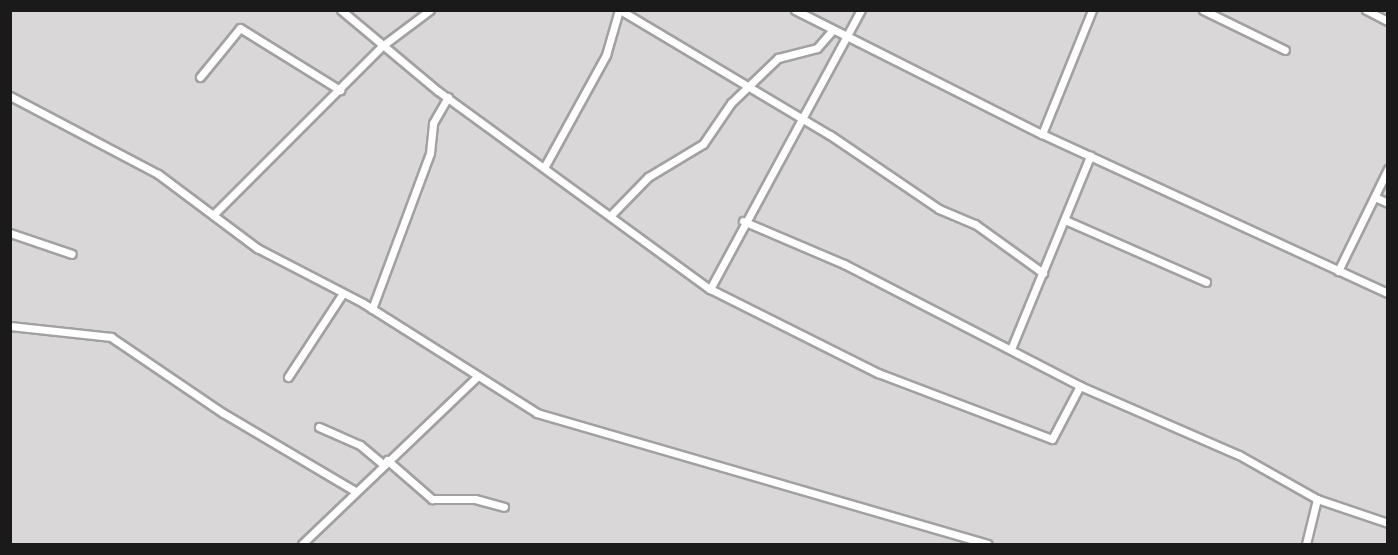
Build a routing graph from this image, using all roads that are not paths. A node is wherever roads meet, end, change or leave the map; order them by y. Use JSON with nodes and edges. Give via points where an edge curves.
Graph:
{"nodes":[{"id":1,"x":340,"y":10,"type":"edge"},
{"id":2,"x":430,"y":10,"type":"edge"},
{"id":3,"x":620,"y":10,"type":"edge"},
{"id":4,"x":795,"y":10,"type":"edge"},
{"id":5,"x":861,"y":10,"type":"edge"},
{"id":6,"x":1092,"y":10,"type":"edge"},
{"id":7,"x":1203,"y":10,"type":"edge"},
{"id":8,"x":1366,"y":10,"type":"edge"},
{"id":9,"x":1388,"y":21,"type":"edge"},
{"id":10,"x":832,"y":31,"type":"junction"},
{"id":11,"x":848,"y":40,"type":"junction"},
{"id":12,"x":382,"y":46,"type":"junction"},
{"id":13,"x":1285,"y":50,"type":"dead end"},
{"id":14,"x":200,"y":77,"type":"dead end"},
{"id":15,"x":748,"y":88,"type":"junction"},
{"id":16,"x":339,"y":90,"type":"junction"},
{"id":17,"x":10,"y":96,"type":"edge"},
{"id":18,"x":448,"y":98,"type":"junction"},
{"id":19,"x":800,"y":118,"type":"junction"},
{"id":20,"x":1042,"y":134,"type":"junction"},
{"id":21,"x":1090,"y":156,"type":"junction"},
{"id":22,"x":545,"y":166,"type":"junction"},
{"id":23,"x":1388,"y":169,"type":"edge"},
{"id":24,"x":1375,"y":197,"type":"junction"},
{"id":25,"x":1388,"y":203,"type":"edge"},
{"id":26,"x":612,"y":214,"type":"junction"},
{"id":27,"x":213,"y":215,"type":"junction"},
{"id":28,"x":1065,"y":220,"type":"junction"},
{"id":29,"x":742,"y":221,"type":"junction"},
{"id":30,"x":10,"y":233,"type":"edge"},
{"id":31,"x":72,"y":254,"type":"dead end"},
{"id":32,"x":1338,"y":271,"type":"junction"},
{"id":33,"x":1042,"y":273,"type":"junction"},
{"id":34,"x":1206,"y":282,"type":"dead end"},
{"id":35,"x":710,"y":289,"type":"junction"},
{"id":36,"x":343,"y":293,"type":"junction"},
{"id":37,"x":1388,"y":293,"type":"edge"},
{"id":38,"x":372,"y":309,"type":"junction"},
{"id":39,"x":10,"y":326,"type":"edge"},
{"id":40,"x":1011,"y":349,"type":"junction"},
{"id":41,"x":288,"y":377,"type":"dead end"},
{"id":42,"x":477,"y":377,"type":"junction"},
{"id":43,"x":1080,"y":386,"type":"junction"},
{"id":44,"x":319,"y":427,"type":"dead end"},
{"id":45,"x":385,"y":462,"type":"junction"},
{"id":46,"x":355,"y":491,"type":"junction"},
{"id":47,"x":1317,"y":499,"type":"junction"},
{"id":48,"x":504,"y":507,"type":"dead end"},
{"id":49,"x":1388,"y":523,"type":"edge"},
{"id":50,"x":302,"y":544,"type":"edge"},
{"id":51,"x":987,"y":544,"type":"edge"},
{"id":52,"x":1306,"y":544,"type":"edge"}],
"edges":[{"from":1,"to":12,"type":"street"},
{"from":2,"to":12,"type":"street"},
{"from":3,"to":15,"type":"street"},
{"from":3,"to":22,"type":"street","via":[[606,55]]},
{"from":4,"to":10,"type":"street"},
{"from":5,"to":11,"type":"street"},
{"from":6,"to":20,"type":"street"},
{"from":7,"to":13,"type":"street"},
{"from":8,"to":9,"type":"street"},
{"from":10,"to":11,"type":"street"},
{"from":10,"to":15,"type":"street","via":[[817,48],[778,58]]},
{"from":11,"to":19,"type":"street"},
{"from":11,"to":20,"type":"street"},
{"from":12,"to":16,"type":"street"},
{"from":12,"to":18,"type":"street"},
{"from":14,"to":16,"type":"street","via":[[240,28]]},
{"from":15,"to":19,"type":"street"},
{"from":15,"to":26,"type":"street","via":[[703,144],[648,177]]},
{"from":16,"to":27,"type":"street"},
{"from":17,"to":27,"type":"street","via":[[158,174]]},
{"from":18,"to":22,"type":"street"},
{"from":18,"to":38,"type":"street","via":[[433,123],[430,153]]},
{"from":19,"to":29,"type":"street"},
{"from":19,"to":33,"type":"street","via":[[924,200],[975,224]]},
{"from":20,"to":21,"type":"street"},
{"from":21,"to":28,"type":"street"},
{"from":21,"to":32,"type":"street"},
{"from":22,"to":26,"type":"street"},
{"from":23,"to":24,"type":"street"},
{"from":24,"to":25,"type":"street"},
{"from":24,"to":32,"type":"street"},
{"from":26,"to":35,"type":"street"},
{"from":27,"to":36,"type":"street","via":[[257,248]]},
{"from":28,"to":33,"type":"street"},
{"from":28,"to":34,"type":"street"},
{"from":29,"to":35,"type":"street"},
{"from":29,"to":40,"type":"street","via":[[844,264]]},
{"from":30,"to":31,"type":"street"},
{"from":32,"to":37,"type":"street"},
{"from":33,"to":40,"type":"street"},
{"from":35,"to":43,"type":"street","via":[[878,373],[1052,439]]},
{"from":36,"to":38,"type":"street"},
{"from":36,"to":41,"type":"street"},
{"from":38,"to":42,"type":"street"},
{"from":39,"to":46,"type":"street","via":[[111,337],[223,413]]},
{"from":40,"to":43,"type":"street"},
{"from":42,"to":45,"type":"street"},
{"from":42,"to":51,"type":"street","via":[[537,413]]},
{"from":43,"to":47,"type":"street","via":[[1239,455]]},
{"from":44,"to":45,"type":"street","via":[[360,445]]},
{"from":45,"to":46,"type":"street"},
{"from":45,"to":48,"type":"street","via":[[432,499],[476,499]]},
{"from":46,"to":50,"type":"street"},
{"from":47,"to":49,"type":"street"},
{"from":47,"to":52,"type":"street"}]}
